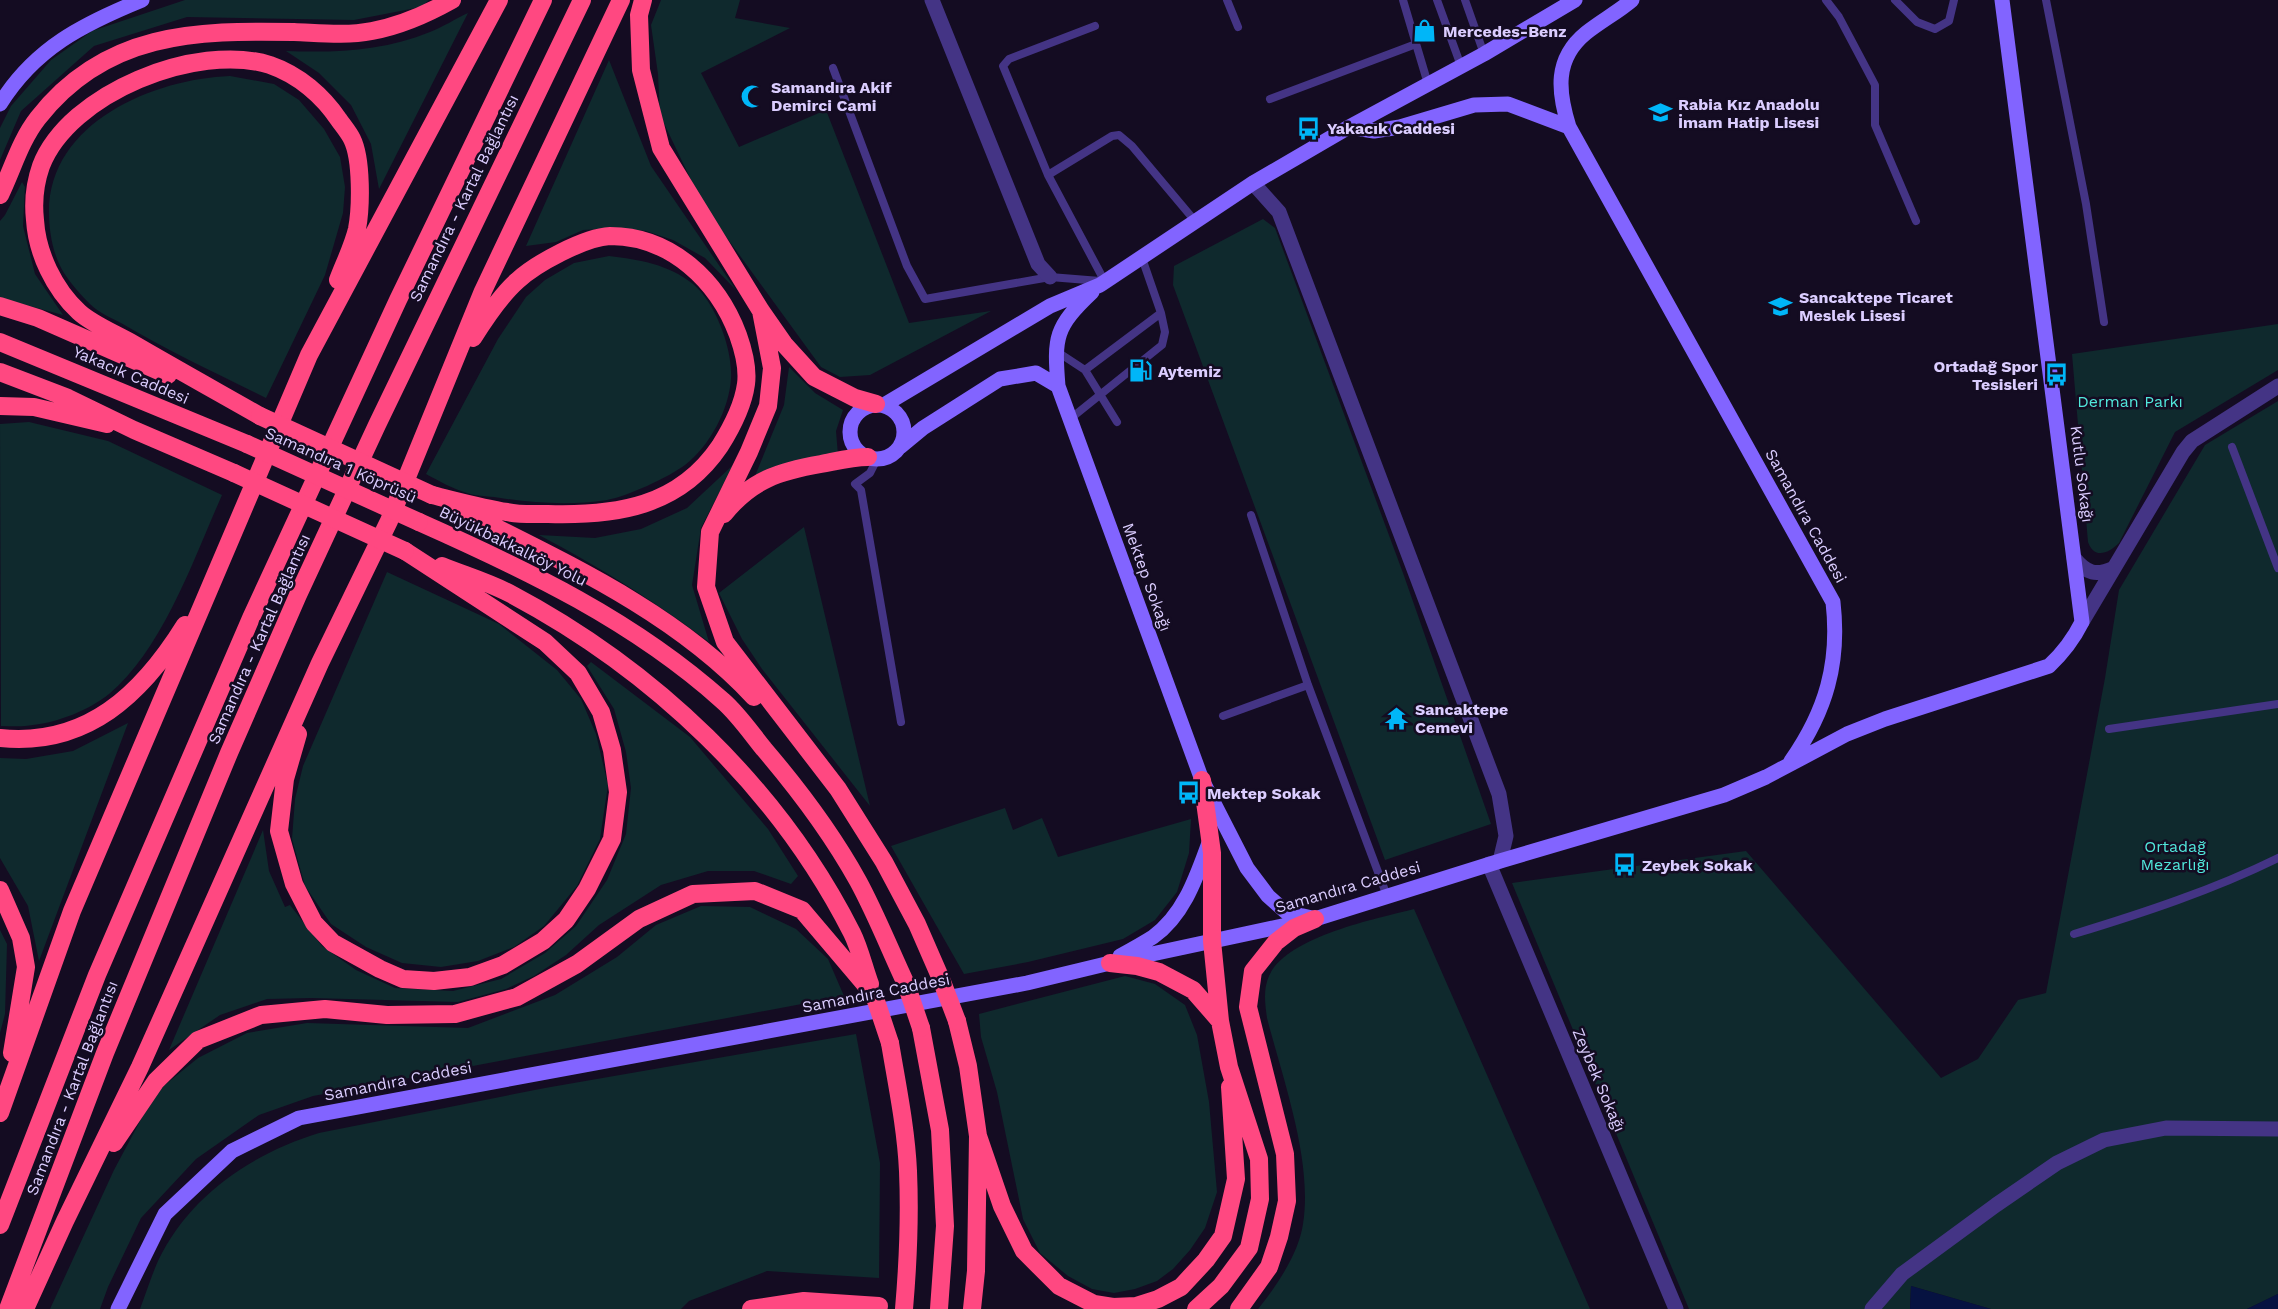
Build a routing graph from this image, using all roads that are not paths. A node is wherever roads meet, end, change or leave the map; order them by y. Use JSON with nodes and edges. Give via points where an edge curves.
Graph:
{"nodes":[{"id":1,"x":142,"y":0,"type":"edge"},
{"id":2,"x":452,"y":0,"type":"edge"},
{"id":3,"x":499,"y":0,"type":"edge"},
{"id":4,"x":543,"y":0,"type":"edge"},
{"id":5,"x":582,"y":0,"type":"edge"},
{"id":6,"x":621,"y":0,"type":"edge"},
{"id":7,"x":643,"y":0,"type":"edge"},
{"id":8,"x":932,"y":0,"type":"edge"},
{"id":9,"x":1227,"y":0,"type":"edge"},
{"id":10,"x":1403,"y":0,"type":"edge"},
{"id":11,"x":1437,"y":0,"type":"edge"},
{"id":12,"x":1465,"y":0,"type":"edge"},
{"id":13,"x":1575,"y":0,"type":"edge"},
{"id":14,"x":1632,"y":0,"type":"edge"},
{"id":15,"x":1826,"y":0,"type":"edge"},
{"id":16,"x":1895,"y":0,"type":"edge"},
{"id":17,"x":1954,"y":0,"type":"edge"},
{"id":18,"x":2002,"y":0,"type":"edge"},
{"id":19,"x":2046,"y":0,"type":"edge"},
{"id":20,"x":1095,"y":26,"type":"dead end"},
{"id":21,"x":1238,"y":27,"type":"dead end"},
{"id":22,"x":1416,"y":44,"type":"junction"},
{"id":23,"x":1484,"y":54,"type":"junction"},
{"id":24,"x":1461,"y":66,"type":"junction"},
{"id":25,"x":833,"y":68,"type":"dead end"},
{"id":26,"x":1428,"y":84,"type":"junction"},
{"id":27,"x":1270,"y":99,"type":"dead end"},
{"id":28,"x":0,"y":104,"type":"edge"},
{"id":29,"x":1349,"y":127,"type":"junction"},
{"id":30,"x":1569,"y":127,"type":"junction"},
{"id":31,"x":1048,"y":175,"type":"junction"},
{"id":32,"x":1253,"y":183,"type":"junction"},
{"id":33,"x":0,"y":195,"type":"edge"},
{"id":34,"x":1195,"y":221,"type":"junction"},
{"id":35,"x":1916,"y":221,"type":"dead end"},
{"id":36,"x":1142,"y":258,"type":"junction"},
{"id":37,"x":1050,"y":277,"type":"junction"},
{"id":38,"x":1102,"y":283,"type":"junction"},
{"id":39,"x":0,"y":306,"type":"edge"},
{"id":40,"x":761,"y":311,"type":"junction"},
{"id":41,"x":1161,"y":313,"type":"junction"},
{"id":42,"x":2104,"y":322,"type":"dead end"},
{"id":43,"x":0,"y":342,"type":"edge"},
{"id":44,"x":1055,"y":350,"type":"junction"},
{"id":45,"x":309,"y":355,"type":"junction"},
{"id":46,"x":1085,"y":370,"type":"junction"},
{"id":47,"x":0,"y":372,"type":"edge"},
{"id":48,"x":1058,"y":386,"type":"junction"},
{"id":49,"x":2278,"y":386,"type":"edge"},
{"id":50,"x":1100,"y":394,"type":"junction"},
{"id":51,"x":880,"y":404,"type":"junction"},
{"id":52,"x":0,"y":406,"type":"edge"},
{"id":53,"x":434,"y":415,"type":"junction"},
{"id":54,"x":260,"y":416,"type":"junction"},
{"id":55,"x":1070,"y":419,"type":"junction"},
{"id":56,"x":1117,"y":422,"type":"dead end"},
{"id":57,"x":134,"y":430,"type":"junction"},
{"id":58,"x":247,"y":444,"type":"joint"},
{"id":59,"x":900,"y":447,"type":"junction"},
{"id":60,"x":2232,"y":447,"type":"dead end"},
{"id":61,"x":872,"y":458,"type":"junction"},
{"id":62,"x":432,"y":495,"type":"junction"},
{"id":63,"x":1251,"y":515,"type":"dead end"},
{"id":64,"x":419,"y":522,"type":"joint"},
{"id":65,"x":710,"y":532,"type":"junction"},
{"id":66,"x":405,"y":552,"type":"junction"},
{"id":67,"x":2074,"y":558,"type":"junction"},
{"id":68,"x":2114,"y":568,"type":"junction"},
{"id":69,"x":2278,"y":568,"type":"edge"},
{"id":70,"x":212,"y":580,"type":"junction"},
{"id":71,"x":2082,"y":621,"type":"junction"},
{"id":72,"x":320,"y":663,"type":"junction"},
{"id":73,"x":1308,"y":685,"type":"junction"},
{"id":74,"x":2278,"y":704,"type":"edge"},
{"id":75,"x":1223,"y":717,"type":"dead end"},
{"id":76,"x":902,"y":722,"type":"dead end"},
{"id":77,"x":2109,"y":729,"type":"dead end"},
{"id":78,"x":0,"y":738,"type":"edge"},
{"id":79,"x":1789,"y":763,"type":"junction"},
{"id":80,"x":1202,"y":780,"type":"junction"},
{"id":81,"x":838,"y":789,"type":"junction"},
{"id":82,"x":1210,"y":840,"type":"junction"},
{"id":83,"x":2278,"y":858,"type":"edge"},
{"id":84,"x":1495,"y":862,"type":"junction"},
{"id":85,"x":0,"y":890,"type":"edge"},
{"id":86,"x":1387,"y":896,"type":"junction"},
{"id":87,"x":1315,"y":919,"type":"junction"},
{"id":88,"x":2074,"y":934,"type":"dead end"},
{"id":89,"x":1212,"y":941,"type":"junction"},
{"id":90,"x":1110,"y":963,"type":"junction"},
{"id":91,"x":874,"y":995,"type":"junction"},
{"id":92,"x":1220,"y":1021,"type":"junction"},
{"id":93,"x":1229,"y":1067,"type":"junction"},
{"id":94,"x":2,"y":1107,"type":"edge"},
{"id":95,"x":2278,"y":1130,"type":"edge"},
{"id":96,"x":978,"y":1137,"type":"junction"},
{"id":97,"x":65,"y":1221,"type":"junction"},
{"id":98,"x":0,"y":1226,"type":"edge"},
{"id":99,"x":879,"y":1306,"type":"dead end"},
{"id":100,"x":8,"y":1309,"type":"edge"},
{"id":101,"x":26,"y":1309,"type":"edge"},
{"id":102,"x":118,"y":1309,"type":"edge"},
{"id":103,"x":751,"y":1309,"type":"edge"},
{"id":104,"x":904,"y":1309,"type":"edge"},
{"id":105,"x":939,"y":1309,"type":"edge"},
{"id":106,"x":972,"y":1309,"type":"edge"},
{"id":107,"x":1196,"y":1309,"type":"edge"},
{"id":108,"x":1239,"y":1309,"type":"edge"},
{"id":109,"x":1676,"y":1309,"type":"edge"},
{"id":110,"x":1872,"y":1309,"type":"edge"}],
"edges":[{"from":1,"to":28,"type":"main road","via":[[56,42],[33,61]]},
{"from":2,"to":33,"type":"highway","via":[[430,13],[371,31],[230,31],[166,38],[135,47],[76,79],[38,117],[19,146]]},
{"from":3,"to":45,"type":"highway"},
{"from":4,"to":98,"type":"highway","name":"Samandıra - Kartal Bağlantısı","via":[[398,300],[247,629],[97,975]]},
{"from":5,"to":100,"type":"highway","name":"Samandıra - Kartal Bağlantısı","via":[[298,595],[109,1042]]},
{"from":6,"to":53,"type":"highway","via":[[483,291]]},
{"from":7,"to":40,"type":"highway","via":[[639,15],[641,70],[661,148]]},
{"from":8,"to":37,"type":"street","via":[[1038,264]]},
{"from":9,"to":21,"type":"lane"},
{"from":10,"to":22,"type":"lane"},
{"from":11,"to":24,"type":"lane"},
{"from":12,"to":23,"type":"lane"},
{"from":13,"to":23,"type":"main road"},
{"from":14,"to":30,"type":"main road","name":"Samandıra Caddesi","via":[[1585,33],[1565,62],[1560,81],[1561,101]]},
{"from":15,"to":35,"type":"lane","via":[[1875,85],[1875,125]]},
{"from":16,"to":17,"type":"lane","via":[[1917,22],[1935,29],[1950,21]]},
{"from":18,"to":67,"type":"main road","name":"Kutlu Sokağı"},
{"from":19,"to":42,"type":"lane","via":[[2086,204]]},
{"from":20,"to":31,"type":"lane","via":[[1009,59],[1003,66]]},
{"from":22,"to":26,"type":"lane"},
{"from":22,"to":27,"type":"lane"},
{"from":23,"to":24,"type":"main road"},
{"from":24,"to":26,"type":"main road"},
{"from":25,"to":37,"type":"lane","via":[[907,266],[925,299]]},
{"from":26,"to":29,"type":"main road"},
{"from":29,"to":30,"type":"main road","via":[[1374,131],[1474,105],[1508,104]]},
{"from":29,"to":32,"type":"main road"},
{"from":30,"to":79,"type":"main road","name":"Samandıra Caddesi","via":[[1833,602],[1837,632],[1834,663],[1813,725]]},
{"from":31,"to":34,"type":"lane","via":[[1119,135]]},
{"from":31,"to":38,"type":"lane"},
{"from":32,"to":34,"type":"main road"},
{"from":32,"to":84,"type":"street","via":[[1279,212],[1499,794],[1506,836]]},
{"from":34,"to":36,"type":"main road"},
{"from":36,"to":38,"type":"main road"},
{"from":36,"to":41,"type":"lane"},
{"from":37,"to":38,"type":"lane"},
{"from":38,"to":44,"type":"main road","via":[[1070,313],[1059,330]]},
{"from":38,"to":51,"type":"main road","via":[[1050,306]]},
{"from":39,"to":54,"type":"highway","via":[[38,318]]},
{"from":40,"to":51,"type":"highway","via":[[814,377],[855,398]]},
{"from":40,"to":65,"type":"highway","via":[[772,368],[768,406]]},
{"from":41,"to":46,"type":"lane"},
{"from":41,"to":50,"type":"lane","via":[[1165,332],[1162,345]]},
{"from":43,"to":58,"type":"highway","name":"Yakacık Caddesi"},
{"from":44,"to":46,"type":"lane"},
{"from":44,"to":48,"type":"main road"},
{"from":45,"to":54,"type":"highway","via":[[357,229],[361,186],[353,141],[327,103],[298,79],[270,65],[219,59],[186,63],[108,95],[59,136],[41,166],[33,200],[36,235],[53,282],[80,313]]},
{"from":45,"to":70,"type":"highway"},
{"from":46,"to":50,"type":"lane"},
{"from":47,"to":57,"type":"highway","via":[[68,398]]},
{"from":48,"to":55,"type":"main road","name":"Mektep Sokağı"},
{"from":48,"to":59,"type":"main road","via":[[1036,373],[1000,378]]},
{"from":49,"to":68,"type":"street","via":[[2192,441]]},
{"from":50,"to":55,"type":"lane"},
{"from":50,"to":56,"type":"lane"},
{"from":51,"to":59,"type":"main road","via":[[892,408],[903,422],[904,439]]},
{"from":51,"to":61,"type":"main road","via":[[858,412],[850,428],[854,446]]},
{"from":52,"to":57,"type":"highway","via":[[34,407]]},
{"from":53,"to":62,"type":"highway","via":[[474,336],[517,281],[571,247],[608,236],[641,239],[690,263],[729,312],[743,349],[747,383],[734,424],[691,480],[638,507],[587,515],[509,513]]},
{"from":53,"to":72,"type":"highway","via":[[389,521]]},
{"from":54,"to":62,"type":"highway","bridge":true},
{"from":55,"to":80,"type":"main road","name":"Mektep Sokağı"},
{"from":57,"to":66,"type":"highway","bridge":true},
{"from":58,"to":64,"type":"highway","name":"Samandıra 1 Köprüsü","bridge":true},
{"from":59,"to":61,"type":"main road","via":[[886,458]]},
{"from":60,"to":69,"type":"lane"},
{"from":61,"to":65,"type":"highway","via":[[855,457],[787,470],[754,485],[733,503]]},
{"from":61,"to":76,"type":"lane","via":[[870,473],[855,484],[861,490]]},
{"from":62,"to":81,"type":"highway","via":[[588,575],[666,622],[734,676]]},
{"from":63,"to":73,"type":"lane"},
{"from":64,"to":105,"type":"highway","name":"Büyükbakkalköy Yolu","bridge":true,"via":[[520,567],[607,615],[664,655],[724,701],[820,819],[859,882],[906,984],[921,1028],[940,1130],[945,1226]]},
{"from":65,"to":81,"type":"highway","via":[[706,587],[725,642]]},
{"from":66,"to":72,"type":"highway","via":[[545,642],[578,673],[601,712],[618,792],[612,839],[566,920],[543,941],[503,965],[470,977],[403,979],[333,943],[314,923],[294,884],[279,831],[285,779]]},
{"from":66,"to":91,"type":"highway","via":[[508,592],[590,641],[670,701],[743,776],[785,825],[817,871],[853,935]]},
{"from":67,"to":68,"type":"street","via":[[2091,574]]},
{"from":67,"to":71,"type":"main road","name":"Kutlu Sokağı"},
{"from":68,"to":71,"type":"street"},
{"from":70,"to":78,"type":"highway","via":[[181,631],[149,674],[122,701],[72,731],[37,738]]},
{"from":70,"to":94,"type":"highway","via":[[72,911]]},
{"from":71,"to":79,"type":"main road","via":[[2073,640],[2049,666],[1885,719]]},
{"from":72,"to":97,"type":"highway","via":[[145,1056]]},
{"from":73,"to":75,"type":"lane"},
{"from":73,"to":86,"type":"lane"},
{"from":74,"to":77,"type":"lane"},
{"from":79,"to":84,"type":"main road","name":"Samandıra Caddesi","via":[[1724,795]]},
{"from":80,"to":82,"type":"highway"},
{"from":80,"to":87,"type":"main road","name":"Mektep Sokağı","via":[[1247,868],[1268,896],[1286,912]]},
{"from":81,"to":96,"type":"highway","bridge":true,"via":[[884,862],[941,979],[968,1066]]},
{"from":82,"to":89,"type":"highway"},
{"from":82,"to":90,"type":"main road","via":[[1192,888],[1176,913],[1155,935]]},
{"from":83,"to":88,"type":"lane","via":[[2140,914]]},
{"from":84,"to":86,"type":"main road","name":"Samandıra Caddesi"},
{"from":84,"to":109,"type":"street","name":"Zeybek Sokağı"},
{"from":85,"to":94,"type":"highway","via":[[21,938],[26,967]]},
{"from":86,"to":87,"type":"main road","name":"Samandıra Caddesi"},
{"from":87,"to":89,"type":"main road","name":"Samandıra Caddesi"},
{"from":87,"to":108,"type":"highway","via":[[1276,942],[1253,971],[1248,1007],[1285,1154],[1287,1201],[1269,1268]]},
{"from":89,"to":90,"type":"main road","name":"Samandıra Caddesi"},
{"from":89,"to":92,"type":"highway"},
{"from":90,"to":92,"type":"highway","via":[[1137,966],[1167,976],[1193,990]]},
{"from":90,"to":102,"type":"main road","name":"Samandıra Caddesi","via":[[1004,987],[299,1118],[232,1151],[165,1214]]},
{"from":91,"to":97,"type":"highway","via":[[802,910],[754,891],[693,894],[639,919],[577,964],[517,997],[455,1014],[387,1015],[326,1009],[261,1015],[198,1040],[156,1081]]},
{"from":91,"to":104,"type":"highway","bridge":true,"via":[[890,1043],[908,1168],[909,1241]]},
{"from":92,"to":93,"type":"highway"},
{"from":93,"to":96,"type":"highway","via":[[1236,1179],[1223,1236],[1181,1287],[1136,1306],[1094,1304],[1059,1286],[1024,1251],[1002,1206]]},
{"from":93,"to":107,"type":"highway","via":[[1259,1160],[1260,1199],[1249,1248],[1221,1286]]},
{"from":95,"to":110,"type":"street","via":[[2166,1128],[2104,1140],[2056,1163],[1996,1205],[1902,1274]]},
{"from":96,"to":106,"type":"highway"},
{"from":97,"to":101,"type":"highway"},
{"from":99,"to":103,"type":"highway","via":[[804,1301]]}]}
